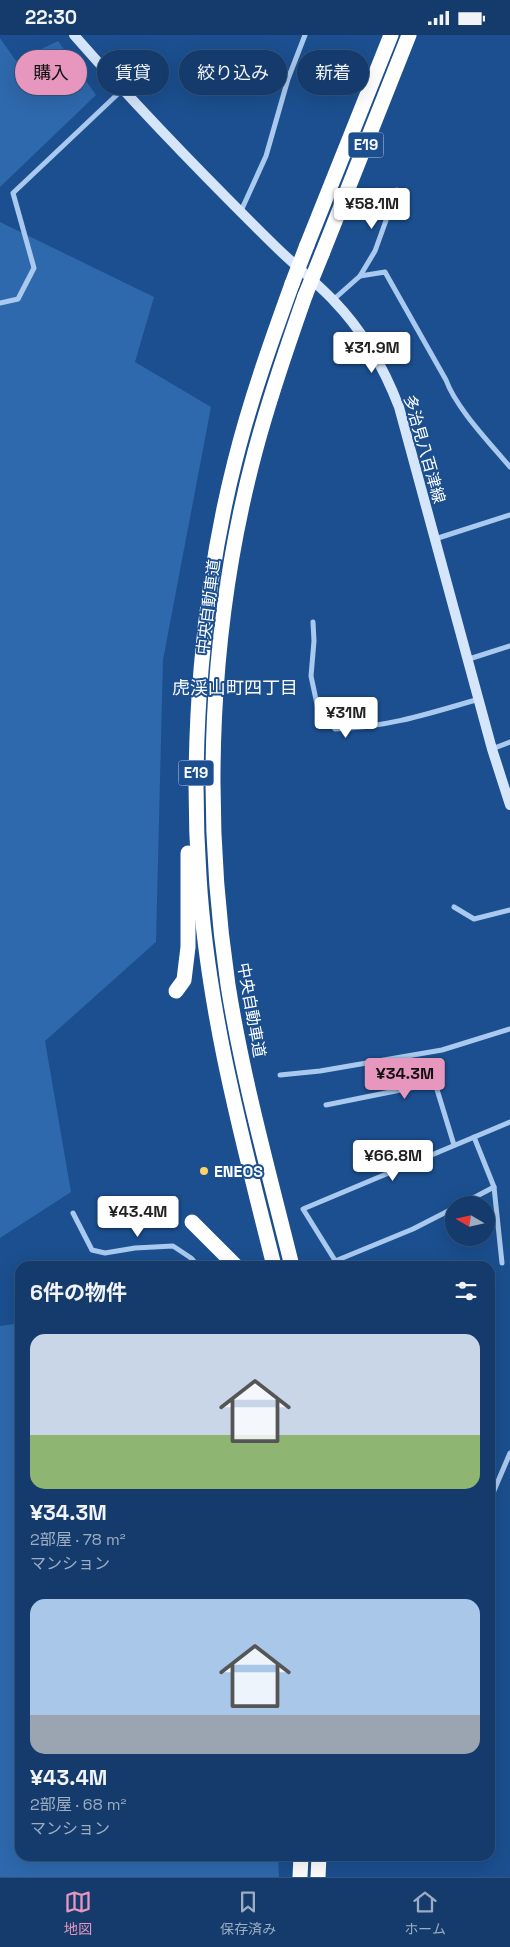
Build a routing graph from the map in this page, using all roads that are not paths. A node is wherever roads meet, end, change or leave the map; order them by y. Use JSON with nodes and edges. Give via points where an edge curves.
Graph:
{"nodes":[{"id":1,"x":74,"y":35,"type":"edge"},
{"id":2,"x":305,"y":35,"type":"edge"},
{"id":3,"x":391,"y":35,"type":"edge"},
{"id":4,"x":408,"y":35,"type":"edge"},
{"id":5,"x":97,"y":61,"type":"edge"},
{"id":6,"x":117,"y":95,"type":"edge"},
{"id":7,"x":127,"y":95,"type":"edge"},
{"id":8,"x":397,"y":190,"type":"dead end"},
{"id":9,"x":241,"y":211,"type":"junction"},
{"id":10,"x":360,"y":276,"type":"junction"},
{"id":11,"x":333,"y":300,"type":"junction"},
{"id":12,"x":0,"y":303,"type":"edge"},
{"id":13,"x":510,"y":467,"type":"edge"},
{"id":14,"x":510,"y":515,"type":"edge"},
{"id":15,"x":435,"y":539,"type":"junction"},
{"id":16,"x":312,"y":622,"type":"dead end"},
{"id":17,"x":510,"y":646,"type":"edge"},
{"id":18,"x":469,"y":659,"type":"junction"},
{"id":19,"x":479,"y":699,"type":"junction"},
{"id":20,"x":198,"y":711,"type":"junction"},
{"id":21,"x":510,"y":742,"type":"edge"},
{"id":22,"x":492,"y":749,"type":"junction"},
{"id":23,"x":510,"y":805,"type":"edge"},
{"id":24,"x":454,"y":907,"type":"dead end"},
{"id":25,"x":510,"y":910,"type":"edge"},
{"id":26,"x":176,"y":991,"type":"dead end"},
{"id":27,"x":510,"y":1029,"type":"edge"},
{"id":28,"x":280,"y":1075,"type":"dead end"},
{"id":29,"x":326,"y":1105,"type":"dead end"},
{"id":30,"x":510,"y":1122,"type":"edge"},
{"id":31,"x":474,"y":1137,"type":"junction"},
{"id":32,"x":454,"y":1145,"type":"junction"},
{"id":33,"x":494,"y":1187,"type":"junction"},
{"id":34,"x":477,"y":1196,"type":"edge"},
{"id":35,"x":73,"y":1213,"type":"dead end"},
{"id":36,"x":445,"y":1213,"type":"edge"},
{"id":37,"x":192,"y":1222,"type":"dead end"},
{"id":38,"x":194,"y":1261,"type":"edge"},
{"id":39,"x":231,"y":1261,"type":"edge"},
{"id":40,"x":273,"y":1261,"type":"edge"},
{"id":41,"x":291,"y":1261,"type":"edge"},
{"id":42,"x":336,"y":1261,"type":"joint"},
{"id":43,"x":502,"y":1263,"type":"dead end"},
{"id":44,"x":510,"y":1453,"type":"edge"},
{"id":45,"x":495,"y":1488,"type":"edge"},
{"id":46,"x":301,"y":1861,"type":"edge"},
{"id":47,"x":319,"y":1861,"type":"edge"},
{"id":48,"x":300,"y":1877,"type":"edge"},
{"id":49,"x":318,"y":1877,"type":"edge"}],
"edges":[{"from":1,"to":5,"type":"main road","name":"多治見八百津線"},
{"from":2,"to":9,"type":"street","via":[[288,79],[266,156]]},
{"from":3,"to":20,"type":"highway","name":"中央自動車道","number":"E19","bridge":true,"via":[[292,284],[246,418],[230,481],[210,597]]},
{"from":4,"to":41,"type":"highway","name":"中央自動車道","number":"E19","bridge":true,"via":[[305,296],[266,410],[232,556],[220,650],[214,714],[213,821],[228,985],[248,1085]]},
{"from":6,"to":12,"type":"street","via":[[14,193],[34,268],[18,299]]},
{"from":7,"to":9,"type":"main road","name":"多治見八百津線"},
{"from":8,"to":10,"type":"street","via":[[375,251]]},
{"from":9,"to":11,"type":"main road","name":"多治見八百津線"},
{"from":10,"to":11,"type":"street"},
{"from":10,"to":13,"type":"street","via":[[385,272],[450,391]]},
{"from":11,"to":15,"type":"main road","name":"多治見八百津線","via":[[372,349],[386,374],[399,407]]},
{"from":14,"to":15,"type":"street"},
{"from":15,"to":18,"type":"main road","name":"多治見八百津線"},
{"from":16,"to":19,"type":"street","via":[[311,676],[318,709],[335,729],[362,729],[411,719]]},
{"from":17,"to":18,"type":"street"},
{"from":18,"to":19,"type":"main road","name":"多治見八百津線"},
{"from":19,"to":22,"type":"main road","name":"多治見八百津線"},
{"from":20,"to":26,"type":"highway","via":[[190,787],[188,947],[184,980]]},
{"from":20,"to":40,"type":"highway","name":"中央自動車道","number":"E19","via":[[196,828],[210,977],[232,1093]]},
{"from":21,"to":22,"type":"street"},
{"from":22,"to":23,"type":"main road","name":"多治見八百津線"},
{"from":24,"to":25,"type":"street","via":[[474,919]]},
{"from":27,"to":28,"type":"street","via":[[442,1050]]},
{"from":29,"to":32,"type":"street","via":[[435,1083]]},
{"from":30,"to":31,"type":"street"},
{"from":31,"to":32,"type":"street"},
{"from":31,"to":33,"type":"street"},
{"from":32,"to":42,"type":"street","via":[[303,1209]]},
{"from":33,"to":34,"type":"street"},
{"from":33,"to":43,"type":"street"},
{"from":35,"to":38,"type":"street","via":[[92,1250],[105,1253],[174,1246]]},
{"from":36,"to":42,"type":"street"},
{"from":37,"to":39,"type":"highway"},
{"from":44,"to":45,"type":"street"},
{"from":46,"to":48,"type":"highway"},
{"from":47,"to":49,"type":"highway"}]}
